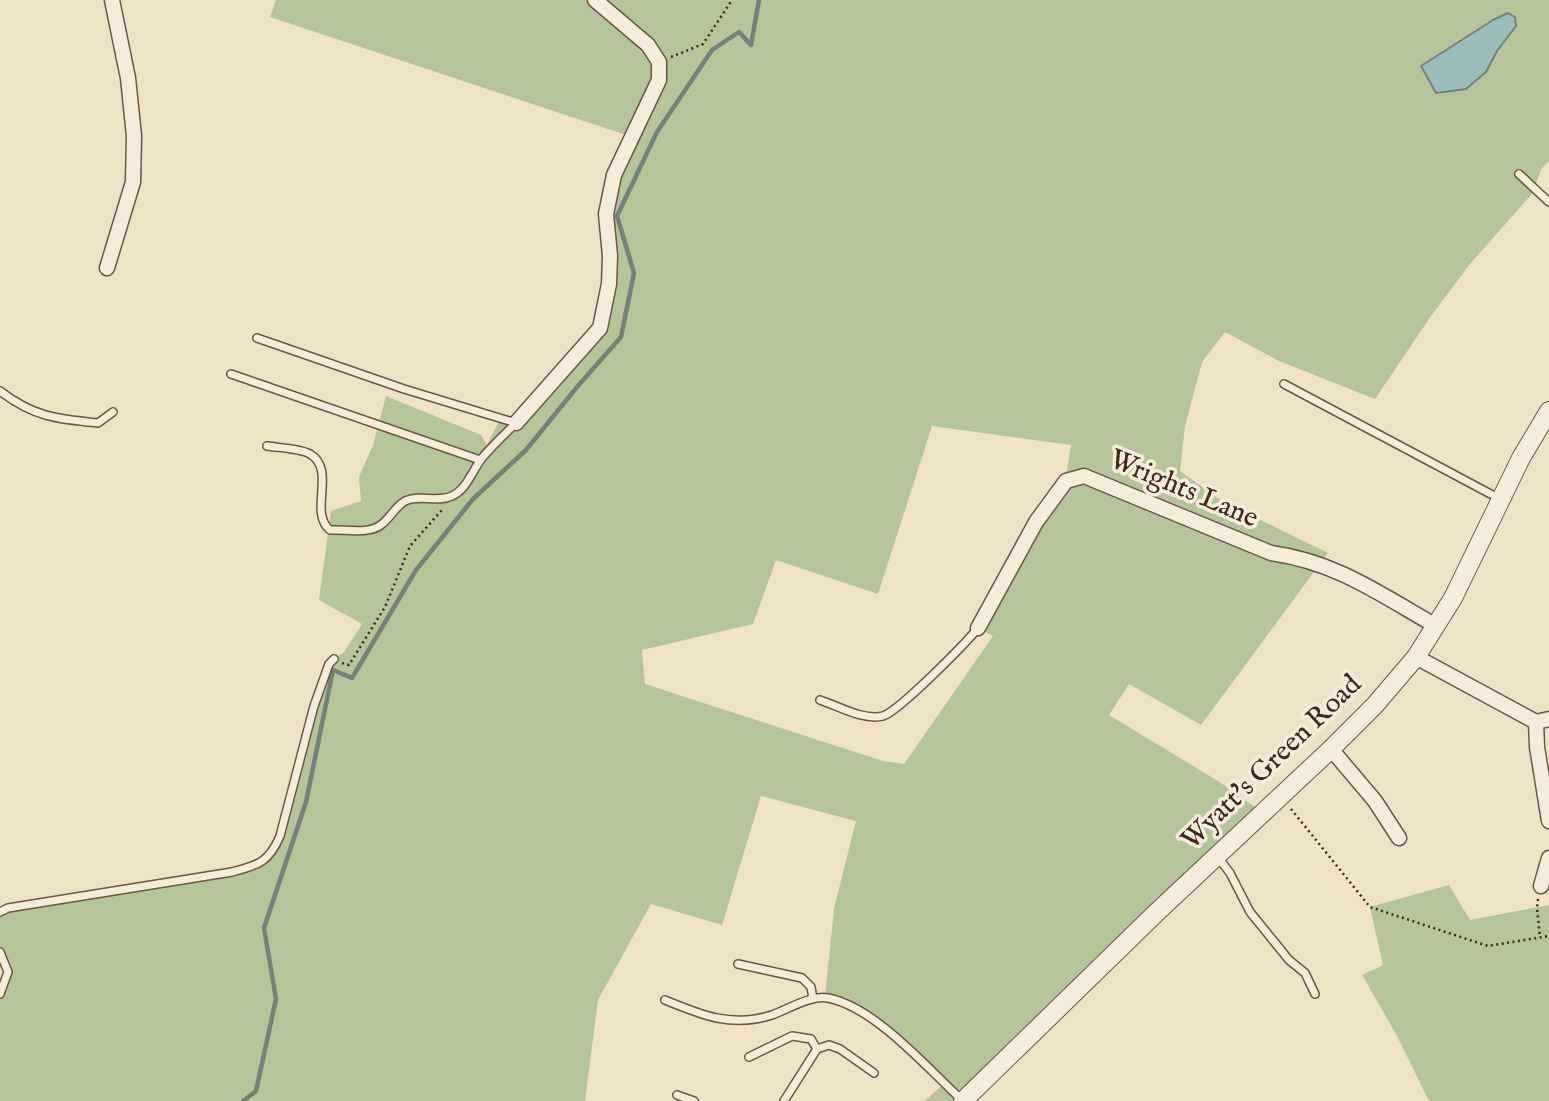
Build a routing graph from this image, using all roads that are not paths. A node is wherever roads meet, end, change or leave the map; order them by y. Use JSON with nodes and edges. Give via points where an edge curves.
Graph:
{"nodes":[{"id":1,"x":112,"y":0,"type":"edge"},
{"id":2,"x":595,"y":0,"type":"edge"},
{"id":3,"x":1519,"y":174,"type":"dead end"},
{"id":4,"x":1549,"y":202,"type":"edge"},
{"id":5,"x":107,"y":268,"type":"dead end"},
{"id":6,"x":257,"y":338,"type":"dead end"},
{"id":7,"x":231,"y":374,"type":"dead end"},
{"id":8,"x":1284,"y":384,"type":"dead end"},
{"id":9,"x":0,"y":391,"type":"edge"},
{"id":10,"x":1549,"y":411,"type":"edge"},
{"id":11,"x":113,"y":412,"type":"dead end"},
{"id":12,"x":516,"y":423,"type":"junction"},
{"id":13,"x":267,"y":446,"type":"dead end"},
{"id":14,"x":480,"y":460,"type":"junction"},
{"id":15,"x":1500,"y":499,"type":"junction"},
{"id":16,"x":1436,"y":626,"type":"junction"},
{"id":17,"x":978,"y":628,"type":"joint"},
{"id":18,"x":1416,"y":657,"type":"junction"},
{"id":19,"x":334,"y":659,"type":"road end"},
{"id":20,"x":820,"y":701,"type":"dead end"},
{"id":21,"x":1542,"y":720,"type":"edge"},
{"id":22,"x":1331,"y":749,"type":"junction"},
{"id":23,"x":1549,"y":821,"type":"edge"},
{"id":24,"x":1399,"y":838,"type":"dead end"},
{"id":25,"x":1217,"y":856,"type":"junction"},
{"id":26,"x":1549,"y":858,"type":"edge"},
{"id":27,"x":1541,"y":886,"type":"road end"},
{"id":28,"x":0,"y":912,"type":"edge"},
{"id":29,"x":0,"y":952,"type":"edge"},
{"id":30,"x":738,"y":964,"type":"dead end"},
{"id":31,"x":0,"y":994,"type":"edge"},
{"id":32,"x":1315,"y":994,"type":"dead end"},
{"id":33,"x":813,"y":999,"type":"junction"},
{"id":34,"x":664,"y":1000,"type":"dead end"},
{"id":35,"x":817,"y":1049,"type":"junction"},
{"id":36,"x":749,"y":1057,"type":"dead end"},
{"id":37,"x":874,"y":1073,"type":"dead end"},
{"id":38,"x":677,"y":1095,"type":"dead end"},
{"id":39,"x":694,"y":1101,"type":"edge"},
{"id":40,"x":784,"y":1101,"type":"edge"},
{"id":41,"x":963,"y":1101,"type":"edge"}],
"edges":[{"from":1,"to":5,"type":"street","via":[[133,108],[134,147],[133,183]]},
{"from":2,"to":12,"type":"street","via":[[648,45],[659,62],[659,80],[614,175],[606,214],[609,284],[600,328]]},
{"from":3,"to":4,"type":"lane"},
{"from":6,"to":12,"type":"lane"},
{"from":7,"to":14,"type":"lane"},
{"from":8,"to":15,"type":"lane"},
{"from":9,"to":11,"type":"lane","via":[[46,416],[98,423]]},
{"from":10,"to":15,"type":"street","name":"Wyatt's Green Road"},
{"from":12,"to":14,"type":"lane"},
{"from":13,"to":14,"type":"lane","via":[[309,453],[318,461],[321,518],[330,530],[376,528],[405,501],[456,495]]},
{"from":15,"to":16,"type":"street","name":"Wyatt's Green Road"},
{"from":16,"to":17,"type":"street","name":"Wrights Lane","via":[[1341,572],[1271,554],[1084,476],[1066,481],[1036,522]]},
{"from":16,"to":18,"type":"street","name":"Wyatt's Green Road"},
{"from":17,"to":20,"type":"lane","via":[[883,716],[866,716]]},
{"from":18,"to":21,"type":"street"},
{"from":18,"to":22,"type":"street","name":"Wyatt's Green Road"},
{"from":19,"to":28,"type":"lane","via":[[314,706],[272,855],[232,872]]},
{"from":21,"to":23,"type":"street","via":[[1536,747]]},
{"from":22,"to":24,"type":"street"},
{"from":22,"to":25,"type":"street","name":"Wyatt's Green Road"},
{"from":25,"to":32,"type":"lane","via":[[1250,912],[1305,973]]},
{"from":25,"to":41,"type":"street","name":"Wyatt's Green Road"},
{"from":26,"to":27,"type":"street"},
{"from":29,"to":31,"type":"lane","via":[[8,972]]},
{"from":30,"to":33,"type":"lane","via":[[802,978],[811,987]]},
{"from":33,"to":34,"type":"lane","via":[[760,1019],[716,1020]]},
{"from":33,"to":41,"type":"lane","via":[[825,997],[874,1019]]},
{"from":35,"to":36,"type":"lane","via":[[811,1039],[792,1036]]},
{"from":35,"to":37,"type":"lane","via":[[829,1045],[840,1049]]},
{"from":35,"to":40,"type":"lane"},
{"from":38,"to":39,"type":"lane"}]}
